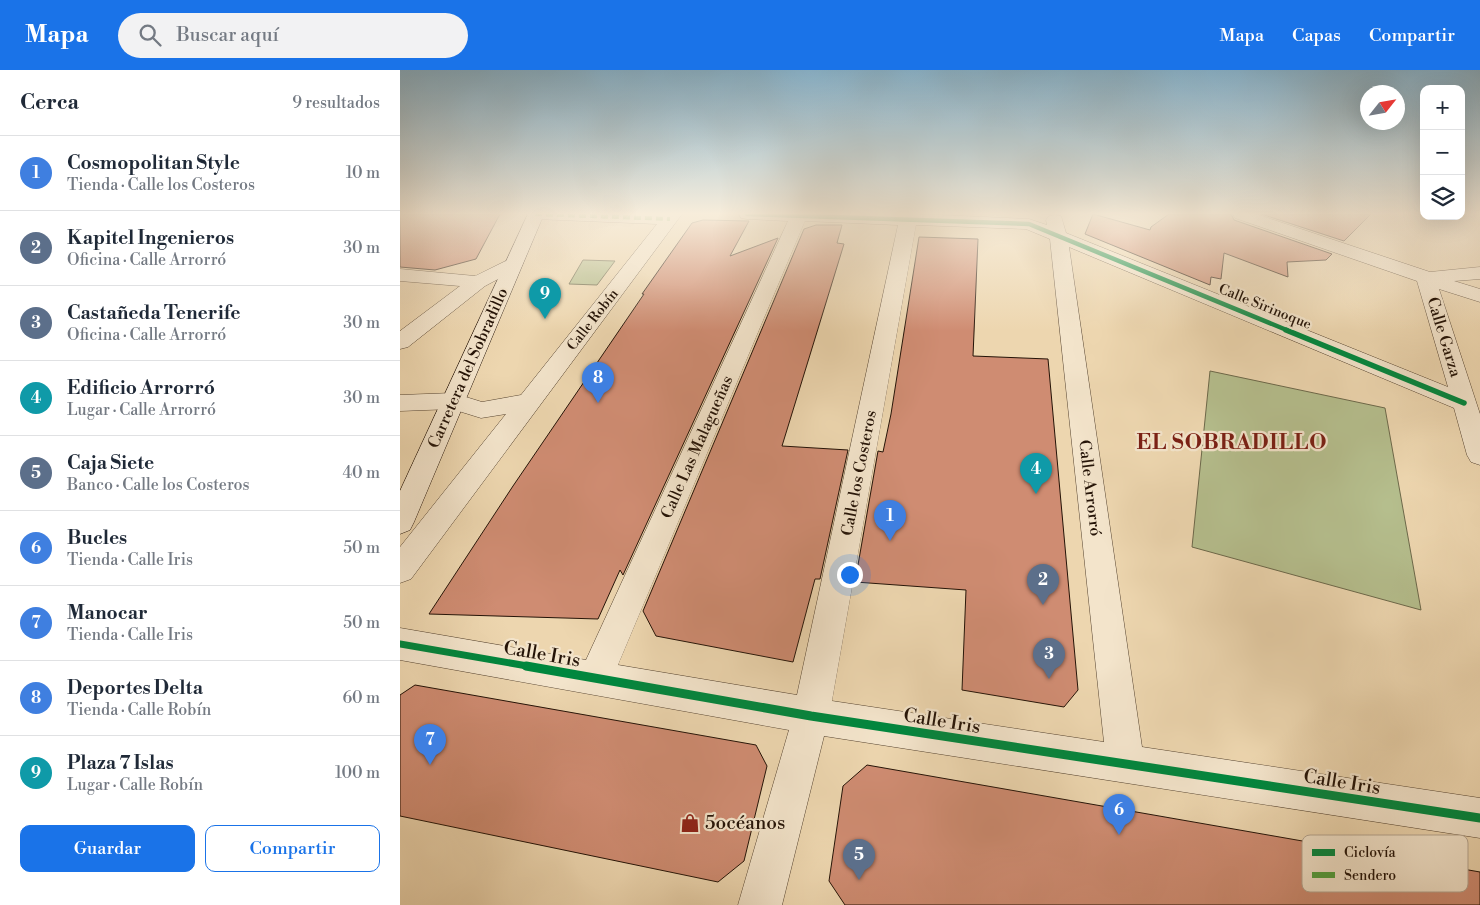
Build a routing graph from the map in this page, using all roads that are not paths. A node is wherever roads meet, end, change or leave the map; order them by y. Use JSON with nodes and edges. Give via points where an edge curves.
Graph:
{"nodes":[{"id":1,"x":519,"y":253,"type":"edge"},
{"id":2,"x":644,"y":253,"type":"edge"},
{"id":3,"x":783,"y":253,"type":"edge"},
{"id":4,"x":901,"y":253,"type":"edge"},
{"id":5,"x":1061,"y":253,"type":"edge"},
{"id":6,"x":1121,"y":253,"type":"edge"},
{"id":7,"x":1355,"y":253,"type":"edge"},
{"id":8,"x":514,"y":264,"type":"junction"},
{"id":9,"x":1480,"y":273,"type":"edge"},
{"id":10,"x":400,"y":275,"type":"edge"},
{"id":11,"x":1426,"y":277,"type":"junction"},
{"id":12,"x":478,"y":282,"type":"junction"},
{"id":13,"x":1480,"y":296,"type":"edge"},
{"id":14,"x":400,"y":342,"type":"edge"},
{"id":15,"x":453,"y":401,"type":"junction"},
{"id":16,"x":529,"y":402,"type":"junction"},
{"id":17,"x":400,"y":403,"type":"edge"},
{"id":18,"x":1464,"y":403,"type":"junction"},
{"id":19,"x":1480,"y":455,"type":"edge"},
{"id":20,"x":400,"y":522,"type":"edge"},
{"id":21,"x":400,"y":570,"type":"edge"},
{"id":22,"x":400,"y":644,"type":"edge"},
{"id":23,"x":595,"y":678,"type":"junction"},
{"id":24,"x":811,"y":716,"type":"junction"},
{"id":25,"x":1125,"y":764,"type":"junction"},
{"id":26,"x":1480,"y":818,"type":"edge"},
{"id":27,"x":760,"y":905,"type":"edge"}],
"edges":[{"from":1,"to":8,"type":"street","name":"Carretera del Sobradillo"},
{"from":2,"to":16,"type":"street","name":"Calle Robín"},
{"from":3,"to":23,"type":"street","name":"Calle Las Malagueñas"},
{"from":4,"to":24,"type":"street","name":"Calle los Costeros"},
{"from":5,"to":25,"type":"street","name":"Calle Arrorró"},
{"from":6,"to":18,"type":"street","name":"Calle Sirinoque"},
{"from":7,"to":11,"type":"street"},
{"from":8,"to":12,"type":"street"},
{"from":8,"to":15,"type":"street","name":"Carretera del Sobradillo"},
{"from":9,"to":11,"type":"street"},
{"from":10,"to":12,"type":"street"},
{"from":11,"to":13,"type":"street"},
{"from":11,"to":18,"type":"street","name":"Calle Garza"},
{"from":12,"to":14,"type":"street"},
{"from":15,"to":16,"type":"street","via":[[481,410]]},
{"from":15,"to":17,"type":"street"},
{"from":15,"to":20,"type":"street","name":"Carretera del Sobradillo"},
{"from":16,"to":21,"type":"street","name":"Calle Robín"},
{"from":18,"to":19,"type":"street","name":"Calle Garza"},
{"from":22,"to":23,"type":"street","name":"Calle Iris"},
{"from":23,"to":24,"type":"street","name":"Calle Iris"},
{"from":24,"to":25,"type":"street","name":"Calle Iris"},
{"from":24,"to":27,"type":"street","name":"Calle los Costeros"},
{"from":25,"to":26,"type":"street","name":"Calle Iris"}]}
